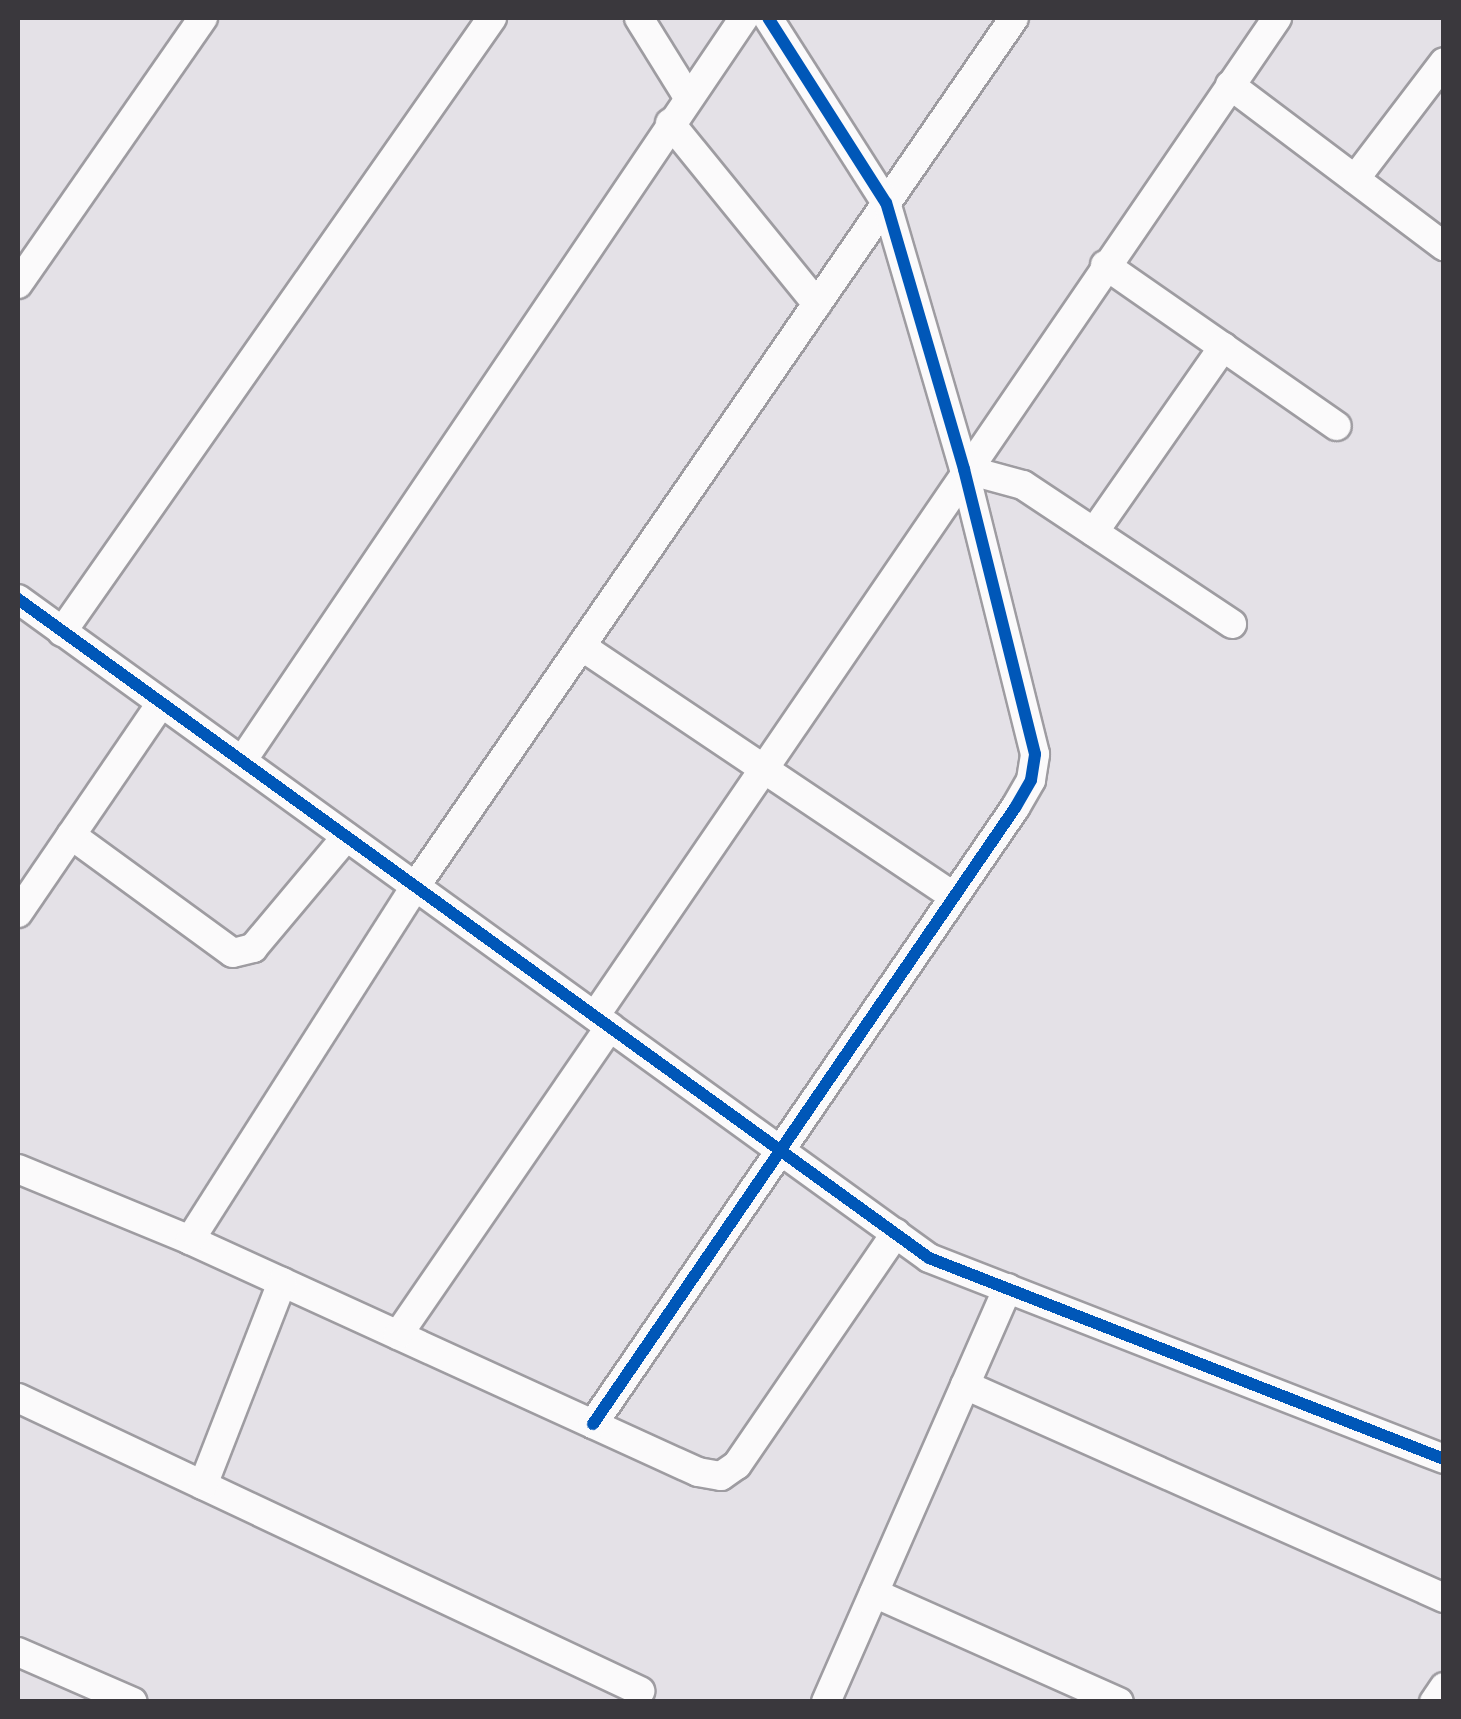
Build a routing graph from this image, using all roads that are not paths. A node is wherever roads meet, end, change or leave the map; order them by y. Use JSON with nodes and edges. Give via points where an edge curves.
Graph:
{"nodes":[{"id":1,"x":202,"y":18,"type":"edge"},
{"id":2,"x":492,"y":18,"type":"edge"},
{"id":3,"x":639,"y":18,"type":"edge"},
{"id":4,"x":744,"y":18,"type":"edge"},
{"id":5,"x":768,"y":18,"type":"edge"},
{"id":6,"x":1014,"y":18,"type":"edge"},
{"id":7,"x":1277,"y":18,"type":"edge"},
{"id":8,"x":1444,"y":62,"type":"edge"},
{"id":9,"x":1230,"y":86,"type":"junction"},
{"id":10,"x":688,"y":97,"type":"junction"},
{"id":11,"x":670,"y":124,"type":"junction"},
{"id":12,"x":1355,"y":179,"type":"junction"},
{"id":13,"x":886,"y":203,"type":"junction"},
{"id":14,"x":1444,"y":246,"type":"edge"},
{"id":15,"x":1106,"y":265,"type":"junction"},
{"id":16,"x":18,"y":284,"type":"edge"},
{"id":17,"x":817,"y":304,"type":"junction"},
{"id":18,"x":1223,"y":346,"type":"junction"},
{"id":19,"x":1337,"y":426,"type":"dead end"},
{"id":20,"x":964,"y":469,"type":"junction"},
{"id":21,"x":1094,"y":532,"type":"junction"},
{"id":22,"x":18,"y":599,"type":"edge"},
{"id":23,"x":1232,"y":624,"type":"dead end"},
{"id":24,"x":62,"y":632,"type":"junction"},
{"id":25,"x":581,"y":646,"type":"junction"},
{"id":26,"x":161,"y":703,"type":"junction"},
{"id":27,"x":242,"y":762,"type":"junction"},
{"id":28,"x":761,"y":769,"type":"junction"},
{"id":29,"x":71,"y":836,"type":"junction"},
{"id":30,"x":346,"y":837,"type":"junction"},
{"id":31,"x":415,"y":887,"type":"junction"},
{"id":32,"x":952,"y":896,"type":"junction"},
{"id":33,"x":18,"y":914,"type":"edge"},
{"id":34,"x":602,"y":1021,"type":"junction"},
{"id":35,"x":778,"y":1148,"type":"junction"},
{"id":36,"x":18,"y":1169,"type":"edge"},
{"id":37,"x":896,"y":1234,"type":"junction"},
{"id":38,"x":190,"y":1240,"type":"junction"},
{"id":39,"x":282,"y":1282,"type":"junction"},
{"id":40,"x":1008,"y":1288,"type":"junction"},
{"id":41,"x":398,"y":1335,"type":"junction"},
{"id":42,"x":965,"y":1386,"type":"junction"},
{"id":43,"x":18,"y":1398,"type":"edge"},
{"id":44,"x":593,"y":1424,"type":"junction"},
{"id":45,"x":1444,"y":1458,"type":"edge"},
{"id":46,"x":203,"y":1485,"type":"junction"},
{"id":47,"x":874,"y":1594,"type":"junction"},
{"id":48,"x":1444,"y":1598,"type":"edge"},
{"id":49,"x":18,"y":1652,"type":"edge"},
{"id":50,"x":1444,"y":1687,"type":"edge"},
{"id":51,"x":640,"y":1691,"type":"dead end"},
{"id":52,"x":133,"y":1702,"type":"edge"},
{"id":53,"x":826,"y":1702,"type":"edge"},
{"id":54,"x":1119,"y":1702,"type":"edge"},
{"id":55,"x":1434,"y":1702,"type":"edge"}],
"edges":[{"from":1,"to":16,"type":"street"},
{"from":2,"to":24,"type":"street"},
{"from":3,"to":10,"type":"street"},
{"from":4,"to":10,"type":"street"},
{"from":5,"to":13,"type":"street"},
{"from":6,"to":13,"type":"street"},
{"from":7,"to":9,"type":"street"},
{"from":8,"to":12,"type":"street"},
{"from":9,"to":12,"type":"street"},
{"from":9,"to":15,"type":"street"},
{"from":10,"to":11,"type":"street"},
{"from":11,"to":17,"type":"street"},
{"from":11,"to":27,"type":"street"},
{"from":12,"to":14,"type":"street"},
{"from":13,"to":17,"type":"street"},
{"from":13,"to":20,"type":"street"},
{"from":15,"to":18,"type":"street"},
{"from":15,"to":20,"type":"street"},
{"from":17,"to":25,"type":"street"},
{"from":18,"to":19,"type":"street"},
{"from":18,"to":21,"type":"street"},
{"from":20,"to":21,"type":"street","via":[[1023,485]]},
{"from":20,"to":28,"type":"street"},
{"from":20,"to":32,"type":"street","via":[[1035,754],[1031,780]]},
{"from":21,"to":23,"type":"street"},
{"from":22,"to":24,"type":"street"},
{"from":24,"to":26,"type":"street"},
{"from":25,"to":28,"type":"street"},
{"from":25,"to":31,"type":"street"},
{"from":26,"to":27,"type":"street"},
{"from":26,"to":29,"type":"street"},
{"from":27,"to":30,"type":"street"},
{"from":28,"to":32,"type":"street"},
{"from":28,"to":34,"type":"street"},
{"from":29,"to":30,"type":"street","via":[[233,953],[253,948]]},
{"from":29,"to":33,"type":"street"},
{"from":30,"to":31,"type":"street"},
{"from":31,"to":34,"type":"street"},
{"from":31,"to":38,"type":"street"},
{"from":32,"to":35,"type":"street"},
{"from":34,"to":35,"type":"street"},
{"from":34,"to":41,"type":"street"},
{"from":35,"to":37,"type":"street"},
{"from":35,"to":44,"type":"street"},
{"from":36,"to":38,"type":"street"},
{"from":37,"to":40,"type":"street","via":[[930,1258]]},
{"from":37,"to":44,"type":"street","via":[[737,1466],[720,1476]]},
{"from":38,"to":39,"type":"street"},
{"from":39,"to":41,"type":"street"},
{"from":39,"to":46,"type":"street"},
{"from":40,"to":42,"type":"street"},
{"from":40,"to":45,"type":"street"},
{"from":41,"to":44,"type":"street"},
{"from":42,"to":47,"type":"street"},
{"from":42,"to":48,"type":"street"},
{"from":43,"to":46,"type":"street"},
{"from":46,"to":51,"type":"street"},
{"from":47,"to":53,"type":"street"},
{"from":47,"to":54,"type":"street"},
{"from":49,"to":52,"type":"street"},
{"from":50,"to":55,"type":"street"}]}
